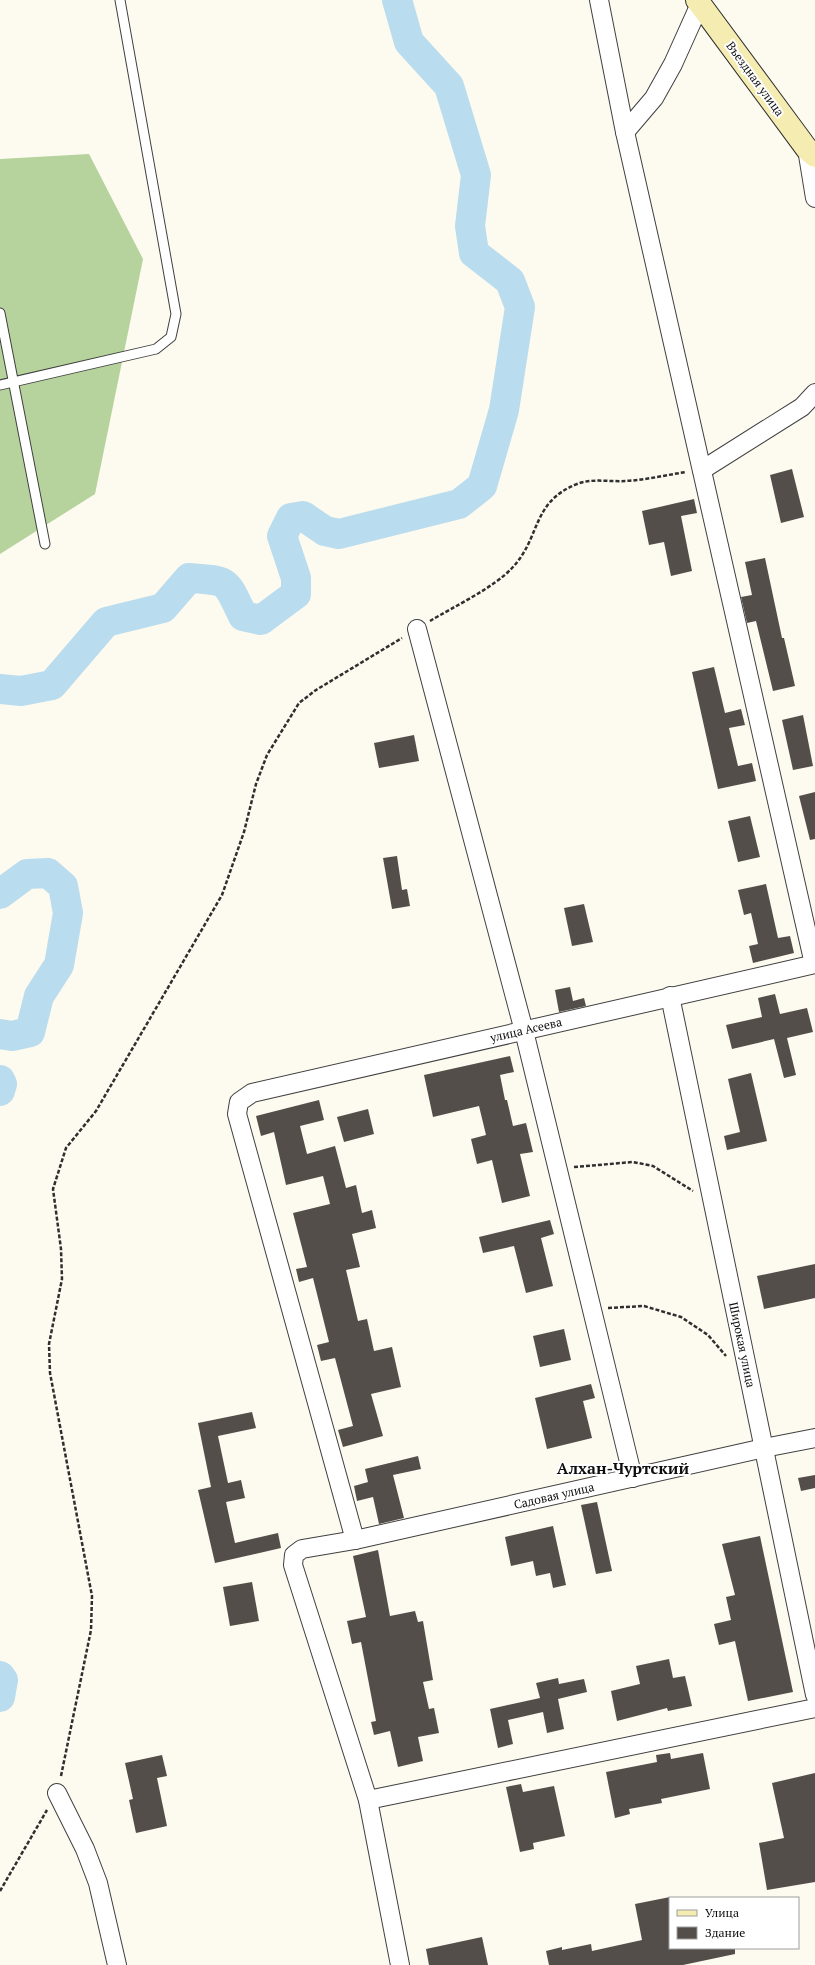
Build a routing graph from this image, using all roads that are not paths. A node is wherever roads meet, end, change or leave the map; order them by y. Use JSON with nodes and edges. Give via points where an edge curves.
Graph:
{"nodes":[{"id":1,"x":120,"y":0,"type":"edge"},
{"id":2,"x":599,"y":0,"type":"edge"},
{"id":3,"x":699,"y":2,"type":"edge"},
{"id":4,"x":625,"y":132,"type":"junction"},
{"id":5,"x":811,"y":152,"type":"edge"},
{"id":6,"x":815,"y":198,"type":"edge"},
{"id":7,"x":0,"y":313,"type":"edge"},
{"id":8,"x":14,"y":382,"type":"junction"},
{"id":9,"x":0,"y":385,"type":"edge"},
{"id":10,"x":815,"y":393,"type":"edge"},
{"id":11,"x":702,"y":470,"type":"junction"},
{"id":12,"x":45,"y":544,"type":"dead end"},
{"id":13,"x":417,"y":629,"type":"road end"},
{"id":14,"x":815,"y":964,"type":"edge"},
{"id":15,"x":670,"y":996,"type":"junction"},
{"id":16,"x":524,"y":1031,"type":"junction"},
{"id":17,"x":815,"y":1438,"type":"edge"},
{"id":18,"x":764,"y":1448,"type":"junction"},
{"id":19,"x":633,"y":1478,"type":"junction"},
{"id":20,"x":355,"y":1540,"type":"junction"},
{"id":21,"x":815,"y":1694,"type":"edge"},
{"id":22,"x":815,"y":1708,"type":"edge"},
{"id":23,"x":57,"y":1793,"type":"road end"},
{"id":24,"x":368,"y":1800,"type":"junction"},
{"id":25,"x":117,"y":1965,"type":"edge"},
{"id":26,"x":400,"y":1965,"type":"edge"}],
"edges":[{"from":1,"to":8,"type":"lane","via":[[176,314],[171,337],[156,349]]},
{"from":2,"to":4,"type":"street"},
{"from":3,"to":4,"type":"street","via":[[673,64],[654,98]]},
{"from":3,"to":5,"type":"street","name":"Въездная улица"},
{"from":4,"to":11,"type":"street"},
{"from":5,"to":6,"type":"street"},
{"from":7,"to":8,"type":"lane"},
{"from":8,"to":9,"type":"lane"},
{"from":8,"to":12,"type":"lane"},
{"from":10,"to":11,"type":"street","via":[[802,407]]},
{"from":11,"to":14,"type":"street"},
{"from":13,"to":16,"type":"street"},
{"from":14,"to":15,"type":"street","name":"улица Асеева"},
{"from":15,"to":16,"type":"street","name":"улица Асеева"},
{"from":15,"to":18,"type":"street","name":"Широкая улица"},
{"from":16,"to":19,"type":"street"},
{"from":16,"to":20,"type":"street","name":"улица Асеева","via":[[252,1093],[239,1102],[237,1114]]},
{"from":17,"to":18,"type":"street","name":"Садовая улица"},
{"from":18,"to":19,"type":"street","name":"Садовая улица"},
{"from":18,"to":21,"type":"street","name":"Широкая улица"},
{"from":19,"to":20,"type":"street","name":"Садовая улица"},
{"from":20,"to":24,"type":"street","name":"Садовая улица","via":[[302,1549],[294,1555],[293,1565]]},
{"from":22,"to":24,"type":"street"},
{"from":23,"to":25,"type":"street","via":[[85,1849],[98,1883]]},
{"from":24,"to":26,"type":"street"}]}
